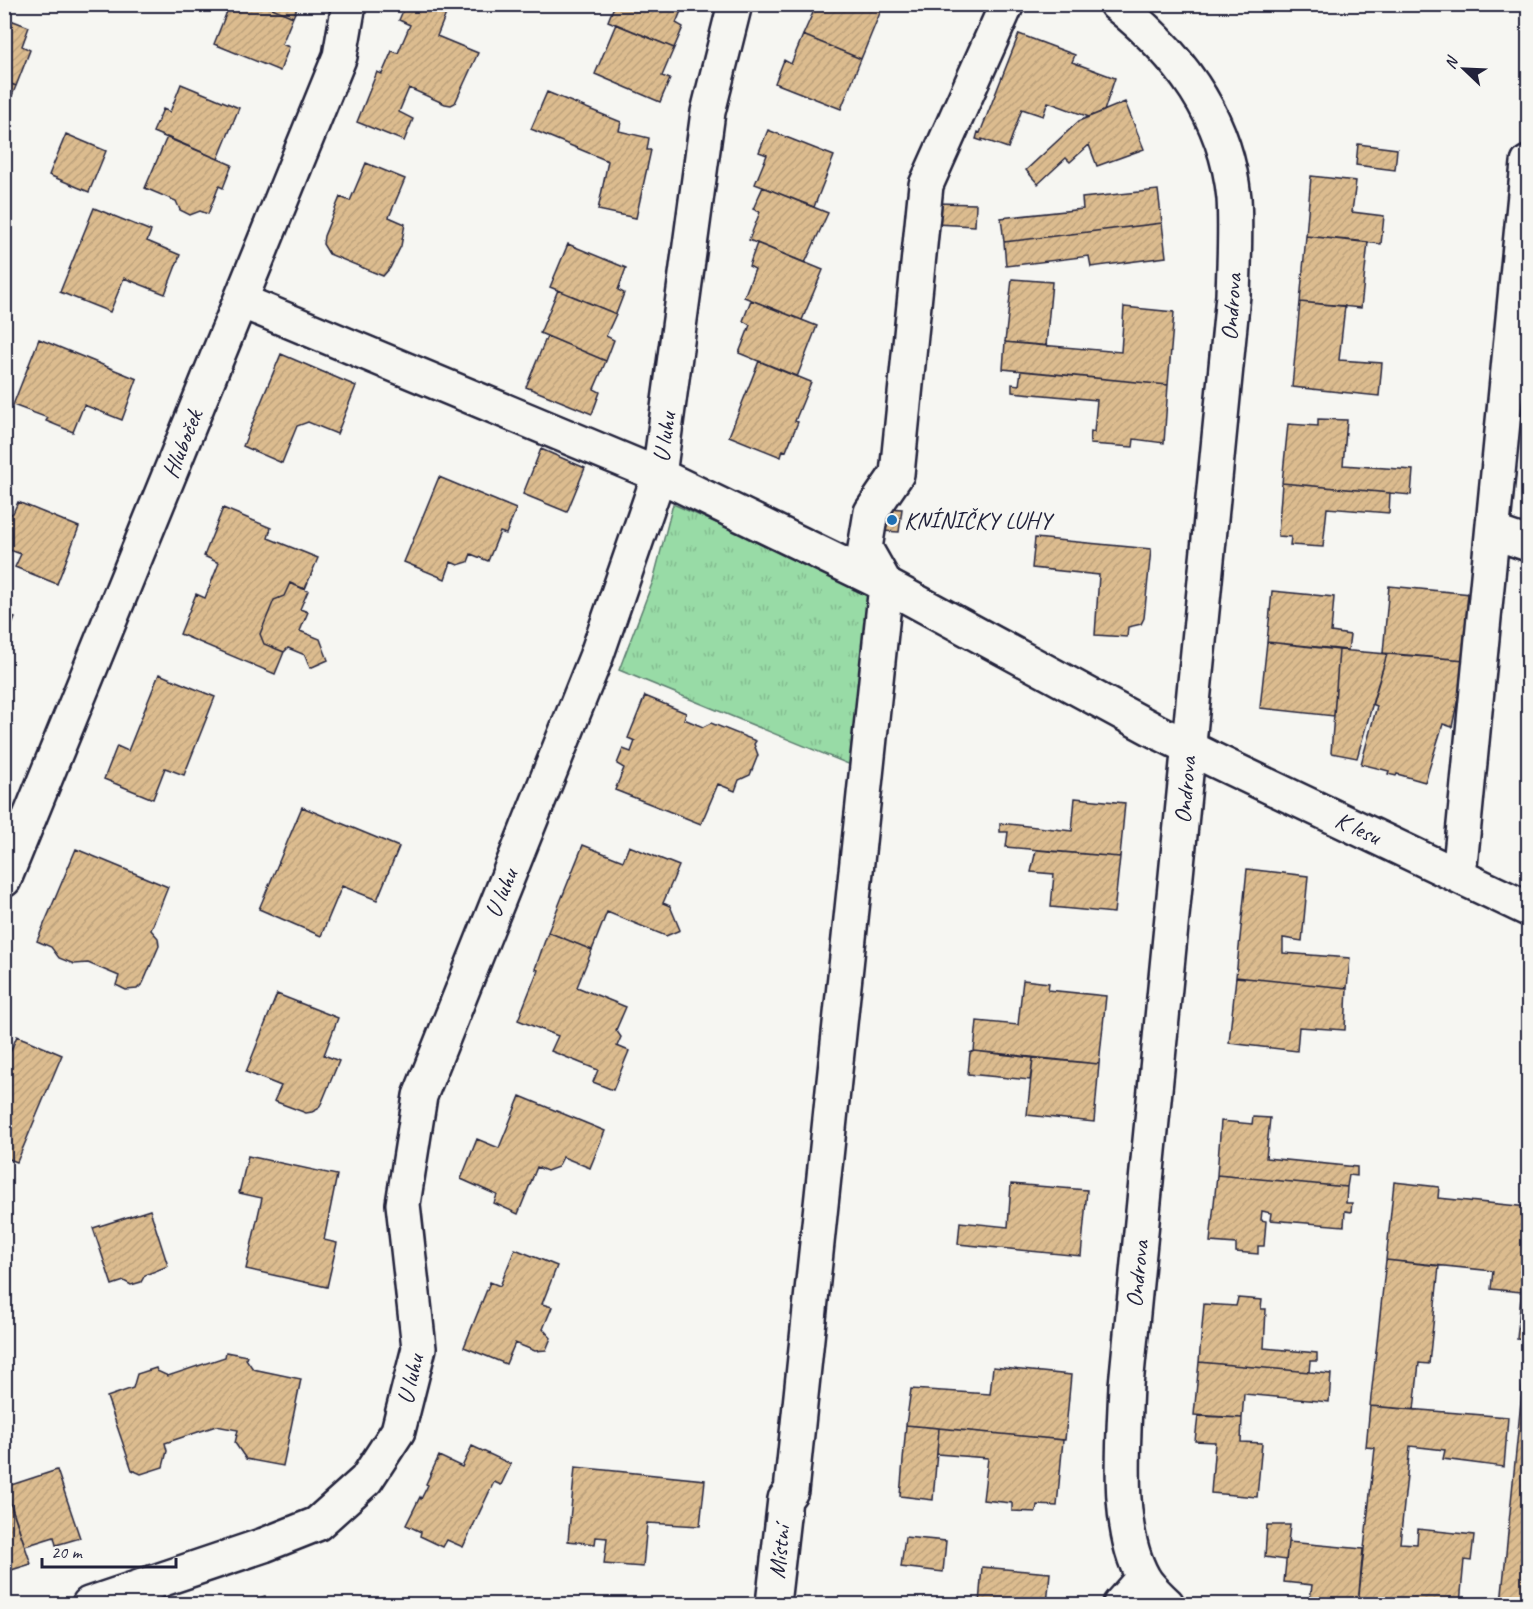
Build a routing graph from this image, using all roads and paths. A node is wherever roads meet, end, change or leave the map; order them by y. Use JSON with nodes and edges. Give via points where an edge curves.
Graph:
{"nodes":[{"id":1,"x":349,"y":4,"type":"edge"},
{"id":2,"x":735,"y":4,"type":"edge"},
{"id":3,"x":1007,"y":4,"type":"edge"},
{"id":4,"x":1116,"y":4,"type":"edge"},
{"id":5,"x":1528,"y":163,"type":"edge"},
{"id":6,"x":241,"y":301,"type":"junction"},
{"id":7,"x":659,"y":475,"type":"junction"},
{"id":8,"x":1493,"y":532,"type":"junction"},
{"id":9,"x":1528,"y":544,"type":"edge"},
{"id":10,"x":886,"y":585,"type":"junction"},
{"id":11,"x":1189,"y":747,"type":"junction"},
{"id":12,"x":1459,"y":876,"type":"junction"},
{"id":13,"x":4,"y":880,"type":"edge"},
{"id":14,"x":1528,"y":909,"type":"edge"},
{"id":15,"x":1143,"y":1578,"type":"junction"},
{"id":16,"x":89,"y":1605,"type":"edge"},
{"id":17,"x":773,"y":1605,"type":"edge"},
{"id":18,"x":1120,"y":1605,"type":"edge"},
{"id":19,"x":1167,"y":1605,"type":"edge"}],
"edges":[{"from":1,"to":6,"type":"street","name":"Hluboček","via":[[340,56]]},
{"from":2,"to":7,"type":"street","name":"U luhu","via":[[708,112]]},
{"from":3,"to":10,"type":"street","via":[[926,185],[897,474],[871,512],[865,548]]},
{"from":4,"to":11,"type":"street","name":"Ondrova","via":[[1164,47],[1201,94],[1219,134],[1234,198],[1233,295]]},
{"from":5,"to":8,"type":"street"},
{"from":6,"to":7,"type":"street","name":"K lesu"},
{"from":6,"to":13,"type":"street","name":"Hluboček"},
{"from":7,"to":10,"type":"street","name":"K lesu"},
{"from":7,"to":16,"type":"street","name":"U luhu","via":[[596,657],[420,1096],[403,1204],[419,1348],[398,1431],[366,1480],[317,1524]]},
{"from":8,"to":9,"type":"street"},
{"from":8,"to":12,"type":"street"},
{"from":10,"to":11,"type":"street","name":"K lesu"},
{"from":10,"to":17,"type":"street","name":"Místní","via":[[791,1491],[784,1498]]},
{"from":11,"to":12,"type":"street","name":"K lesu"},
{"from":11,"to":15,"type":"street","name":"Ondrova","via":[[1126,1385],[1126,1512],[1129,1536]]},
{"from":12,"to":14,"type":"street","name":"K lesu"},
{"from":15,"to":18,"type":"street"},
{"from":15,"to":19,"type":"street","name":"Ondrova"}]}
